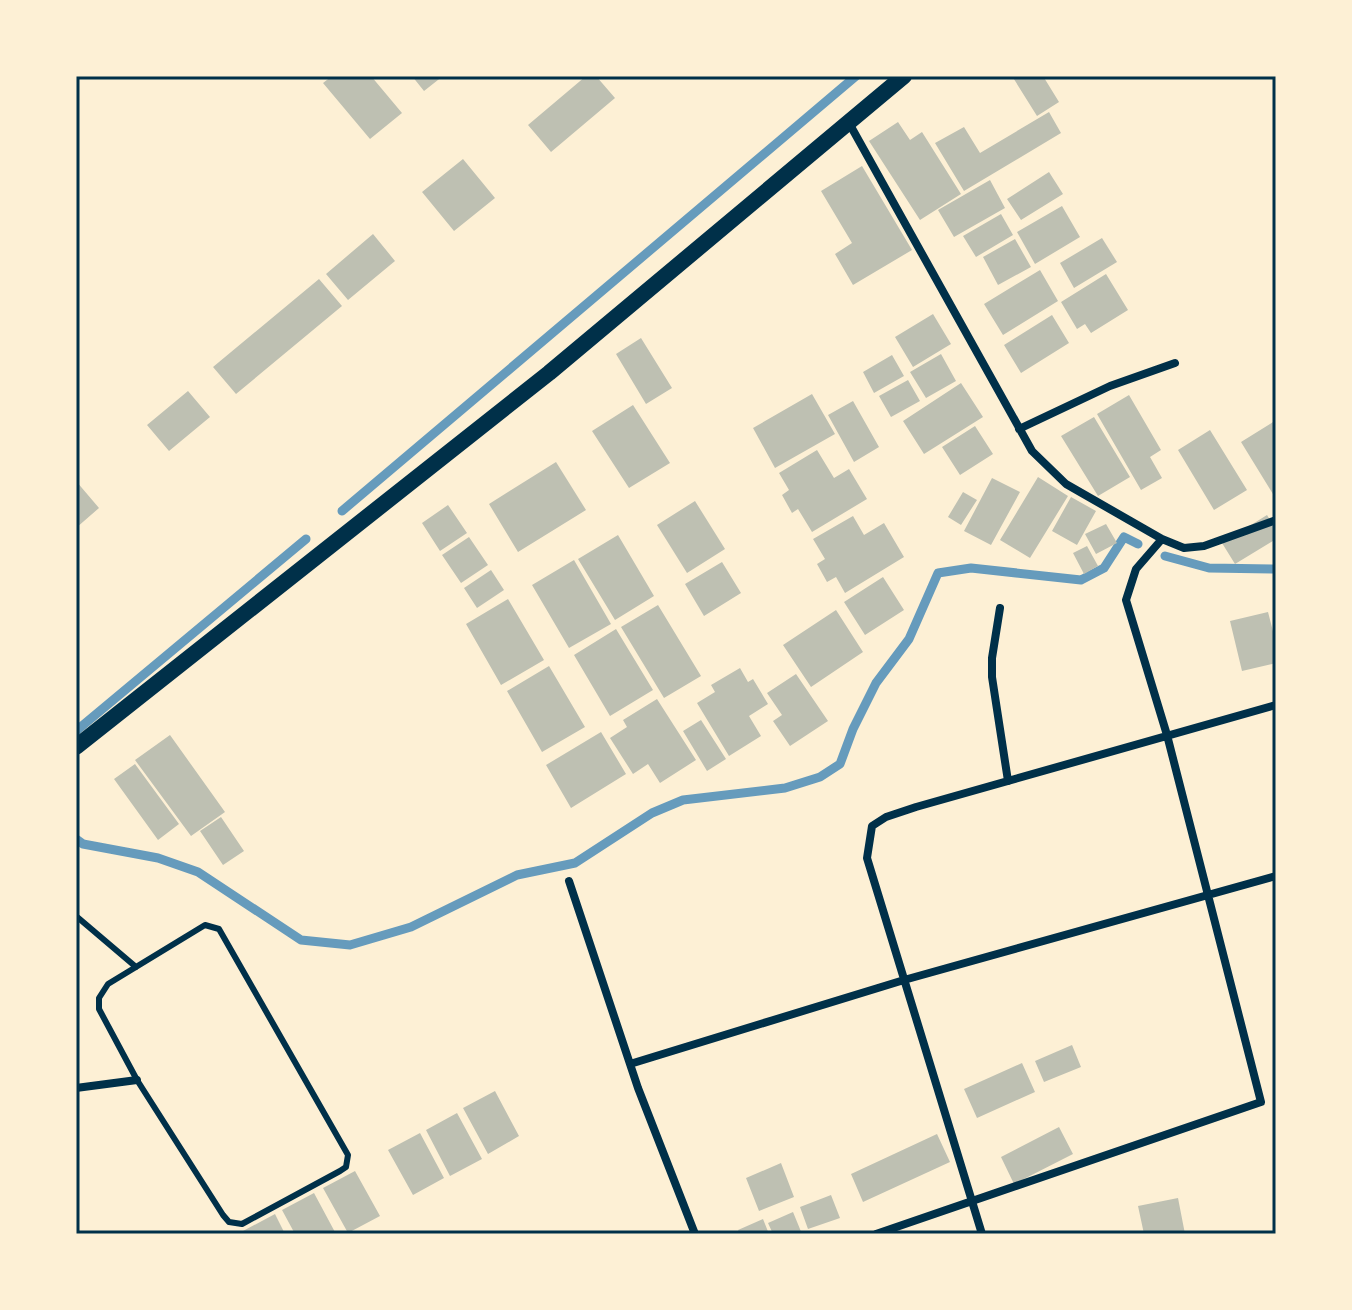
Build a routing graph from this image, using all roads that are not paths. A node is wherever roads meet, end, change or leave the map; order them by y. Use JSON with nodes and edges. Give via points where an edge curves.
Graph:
{"nodes":[{"id":1,"x":904,"y":76,"type":"edge"},
{"id":2,"x":848,"y":122,"type":"junction"},
{"id":3,"x":1175,"y":363,"type":"dead end"},
{"id":4,"x":1019,"y":429,"type":"junction"},
{"id":5,"x":1276,"y":520,"type":"edge"},
{"id":6,"x":1162,"y":539,"type":"junction"},
{"id":7,"x":1000,"y":608,"type":"dead end"},
{"id":8,"x":1276,"y":705,"type":"edge"},
{"id":9,"x":1167,"y":735,"type":"junction"},
{"id":10,"x":76,"y":747,"type":"edge"},
{"id":11,"x":1008,"y":781,"type":"junction"},
{"id":12,"x":1276,"y":876,"type":"edge"},
{"id":13,"x":569,"y":881,"type":"dead end"},
{"id":14,"x":1208,"y":894,"type":"junction"},
{"id":15,"x":76,"y":916,"type":"edge"},
{"id":16,"x":136,"y":967,"type":"junction"},
{"id":17,"x":904,"y":980,"type":"junction"},
{"id":18,"x":630,"y":1064,"type":"junction"},
{"id":19,"x":137,"y":1080,"type":"junction"},
{"id":20,"x":76,"y":1088,"type":"edge"},
{"id":21,"x":971,"y":1201,"type":"junction"},
{"id":22,"x":695,"y":1234,"type":"edge"},
{"id":23,"x":876,"y":1234,"type":"edge"},
{"id":24,"x":982,"y":1234,"type":"edge"}],
"edges":[{"from":1,"to":2,"type":"main road"},
{"from":2,"to":4,"type":"street"},
{"from":2,"to":10,"type":"main road","via":[[549,373]]},
{"from":3,"to":4,"type":"street","via":[[1110,386]]},
{"from":4,"to":6,"type":"street","via":[[1032,451],[1066,484]]},
{"from":5,"to":6,"type":"street","via":[[1204,546],[1184,548]]},
{"from":6,"to":9,"type":"street","via":[[1136,569],[1126,600]]},
{"from":7,"to":11,"type":"street","via":[[992,677]]},
{"from":8,"to":9,"type":"street"},
{"from":9,"to":11,"type":"street"},
{"from":9,"to":14,"type":"street"},
{"from":11,"to":17,"type":"street","via":[[886,817],[872,826],[867,858]]},
{"from":12,"to":14,"type":"street"},
{"from":13,"to":18,"type":"street"},
{"from":14,"to":17,"type":"street"},
{"from":14,"to":21,"type":"street","via":[[1261,1102]]},
{"from":15,"to":16,"type":"lane"},
{"from":16,"to":19,"type":"lane","via":[[108,984],[99,1009]]},
{"from":16,"to":19,"type":"lane","via":[[205,925],[219,929],[349,1161],[340,1171],[233,1224]]},
{"from":17,"to":18,"type":"street"},
{"from":17,"to":21,"type":"street"},
{"from":18,"to":22,"type":"street"},
{"from":19,"to":20,"type":"street"},
{"from":21,"to":23,"type":"street"},
{"from":21,"to":24,"type":"street"}]}
